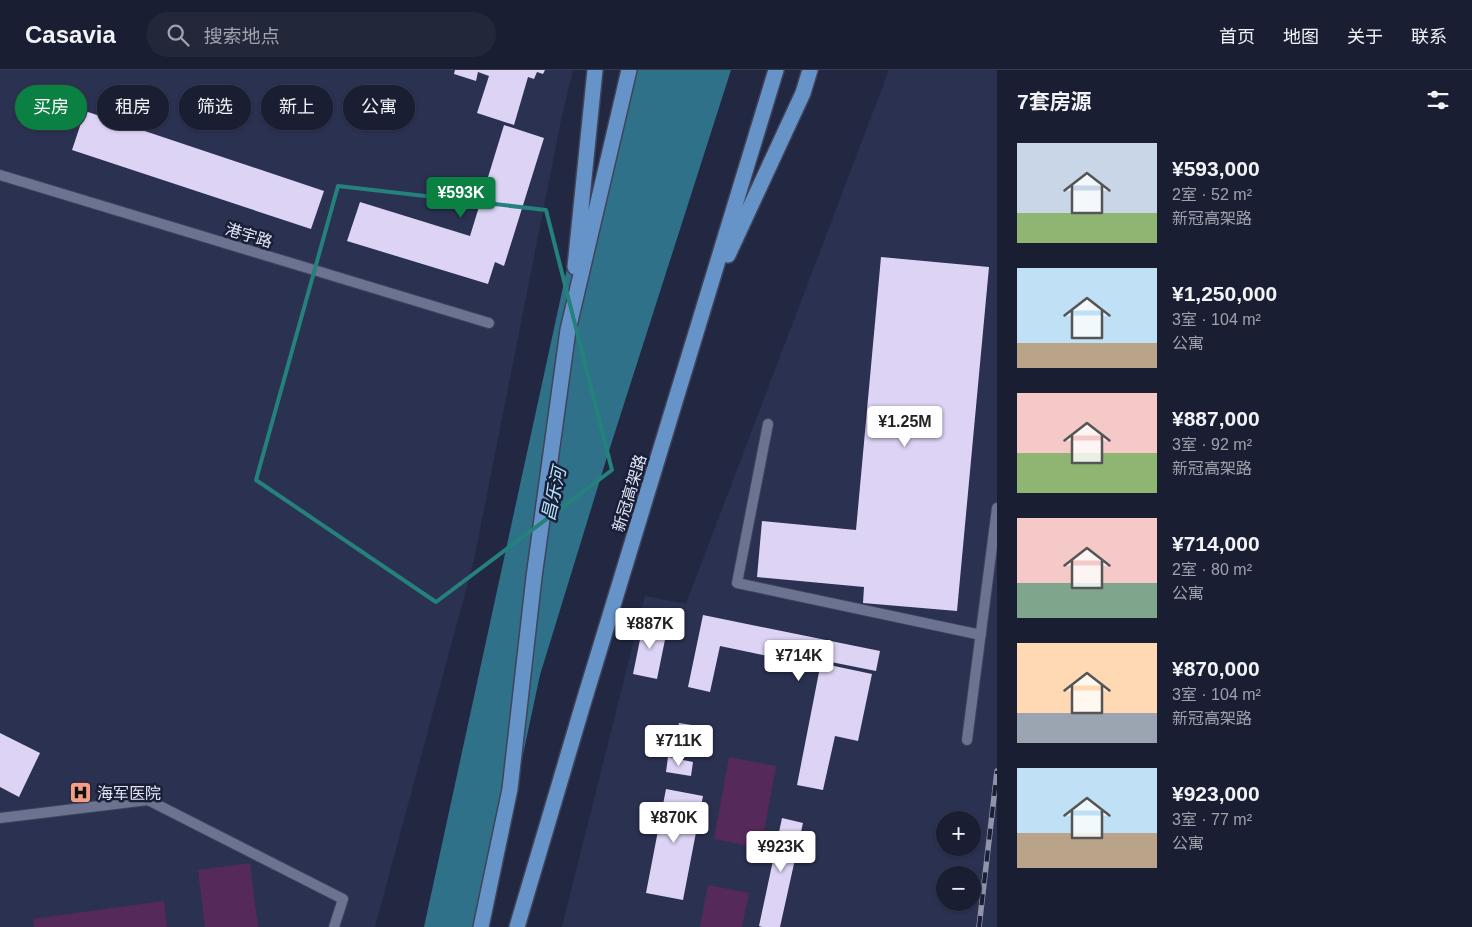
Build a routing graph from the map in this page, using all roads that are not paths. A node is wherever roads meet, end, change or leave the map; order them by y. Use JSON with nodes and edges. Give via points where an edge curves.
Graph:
{"nodes":[{"id":1,"x":595,"y":70,"type":"edge"},
{"id":2,"x":629,"y":70,"type":"edge"},
{"id":3,"x":776,"y":70,"type":"edge"},
{"id":4,"x":810,"y":70,"type":"edge"},
{"id":5,"x":0,"y":175,"type":"edge"},
{"id":6,"x":704,"y":307,"type":"junction"},
{"id":7,"x":489,"y":323,"type":"dead end"},
{"id":8,"x":568,"y":330,"type":"junction"},
{"id":9,"x":768,"y":424,"type":"dead end"},
{"id":10,"x":997,"y":508,"type":"edge"},
{"id":11,"x":981,"y":635,"type":"junction"},
{"id":12,"x":967,"y":740,"type":"dead end"},
{"id":13,"x":0,"y":818,"type":"edge"},
{"id":14,"x":334,"y":927,"type":"edge"},
{"id":15,"x":481,"y":927,"type":"edge"},
{"id":16,"x":518,"y":927,"type":"edge"}],
"edges":[{"from":1,"to":8,"type":"highway"},
{"from":2,"to":8,"type":"highway"},
{"from":3,"to":6,"type":"highway","name":"新冠高架路"},
{"from":4,"to":6,"type":"highway","via":[[803,93]]},
{"from":5,"to":7,"type":"lane","name":"港宇路"},
{"from":6,"to":16,"type":"highway","name":"新冠高架路"},
{"from":8,"to":15,"type":"highway","via":[[534,577],[510,789]]},
{"from":9,"to":11,"type":"lane","via":[[737,583]]},
{"from":10,"to":11,"type":"lane"},
{"from":11,"to":12,"type":"lane"},
{"from":13,"to":14,"type":"lane","via":[[148,800],[343,899]]}]}
